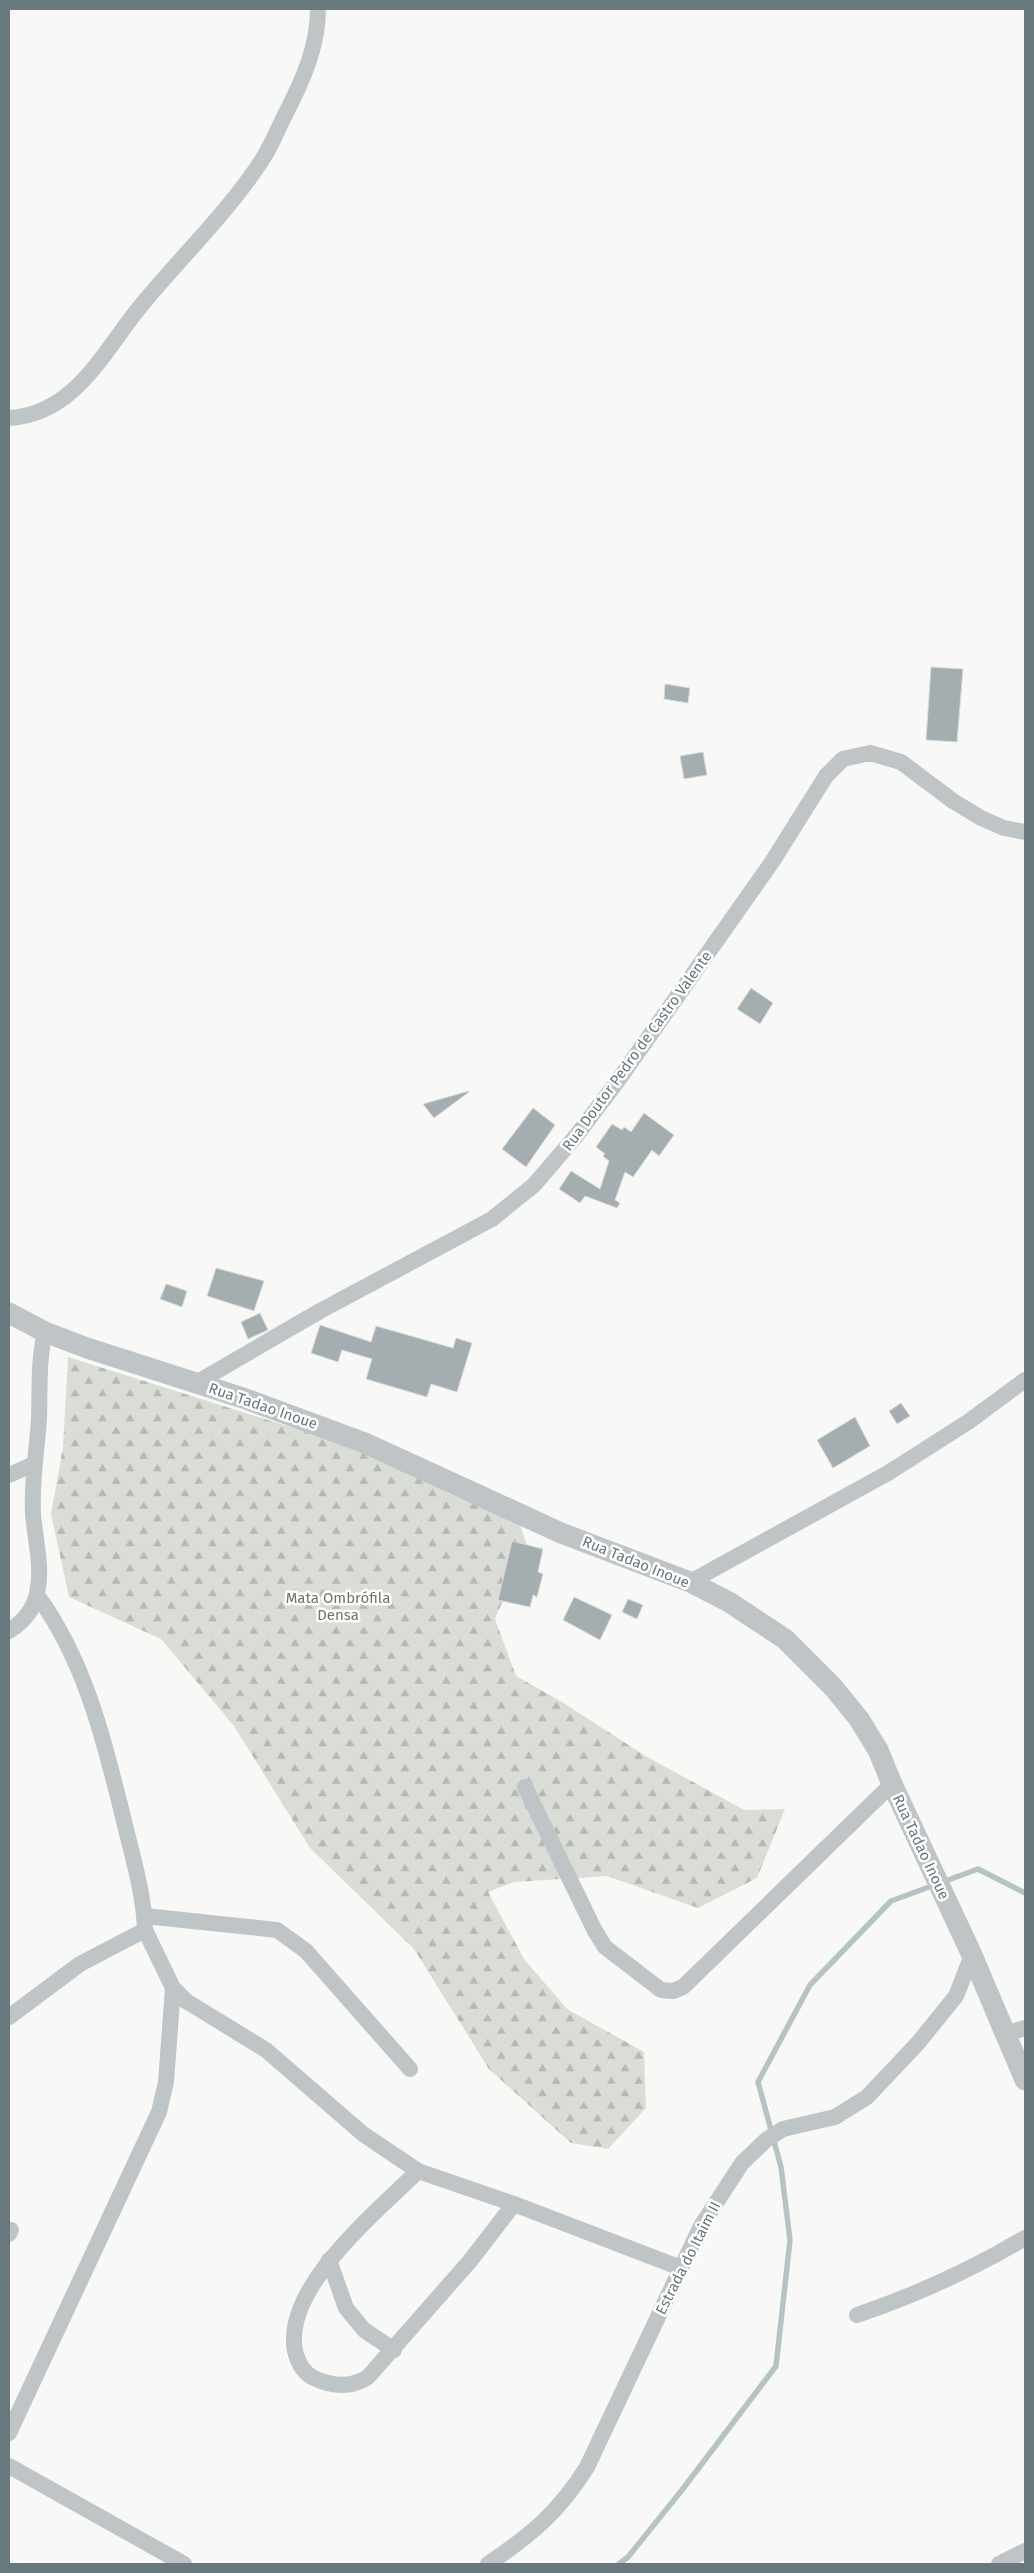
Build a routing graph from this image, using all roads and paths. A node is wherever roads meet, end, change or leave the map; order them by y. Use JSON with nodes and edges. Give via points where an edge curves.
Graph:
{"nodes":[{"id":1,"x":318,"y":9,"type":"edge"},
{"id":2,"x":9,"y":418,"type":"edge"},
{"id":3,"x":1025,"y":832,"type":"edge"},
{"id":4,"x":9,"y":1313,"type":"edge"},
{"id":5,"x":44,"y":1332,"type":"junction"},
{"id":6,"x":1025,"y":1380,"type":"edge"},
{"id":7,"x":196,"y":1382,"type":"junction"},
{"id":8,"x":34,"y":1464,"type":"junction"},
{"id":9,"x":9,"y":1475,"type":"edge"},
{"id":10,"x":690,"y":1582,"type":"junction"},
{"id":11,"x":37,"y":1595,"type":"junction"},
{"id":12,"x":9,"y":1631,"type":"edge"},
{"id":13,"x":892,"y":1784,"type":"junction"},
{"id":14,"x":525,"y":1787,"type":"dead end"},
{"id":15,"x":145,"y":1923,"type":"junction"},
{"id":16,"x":972,"y":1955,"type":"junction"},
{"id":17,"x":173,"y":1988,"type":"junction"},
{"id":18,"x":9,"y":2017,"type":"edge"},
{"id":19,"x":1016,"y":2031,"type":"edge"},
{"id":20,"x":410,"y":2069,"type":"dead end"},
{"id":21,"x":1025,"y":2080,"type":"edge"},
{"id":22,"x":418,"y":2171,"type":"junction"},
{"id":23,"x":514,"y":2204,"type":"junction"},
{"id":24,"x":1025,"y":2238,"type":"edge"},
{"id":25,"x":329,"y":2260,"type":"junction"},
{"id":26,"x":681,"y":2268,"type":"junction"},
{"id":27,"x":857,"y":2315,"type":"dead end"},
{"id":28,"x":394,"y":2350,"type":"junction"},
{"id":29,"x":9,"y":2433,"type":"edge"},
{"id":30,"x":9,"y":2466,"type":"edge"},
{"id":31,"x":1025,"y":2551,"type":"edge"},
{"id":32,"x":184,"y":2564,"type":"edge"},
{"id":33,"x":488,"y":2564,"type":"edge"},
{"id":34,"x":1000,"y":2564,"type":"edge"}],
"edges":[{"from":1,"to":2,"type":"street","via":[[314,47],[305,72],[271,145],[256,169],[142,304],[77,389],[49,409]]},
{"from":3,"to":7,"type":"street","name":"Rua Doutor Pedro de Castro Valente","via":[[1004,828],[981,818],[901,762],[870,753],[843,759],[826,776],[772,862],[617,1082],[534,1185],[492,1220]]},
{"from":4,"to":5,"type":"street","name":"Rua Tadao Inoue"},
{"from":5,"to":7,"type":"street","name":"Rua Tadao Inoue"},
{"from":5,"to":8,"type":"street"},
{"from":6,"to":10,"type":"street","via":[[968,1422],[888,1473]]},
{"from":7,"to":10,"type":"street","name":"Rua Tadao Inoue","via":[[365,1443],[561,1532]]},
{"from":8,"to":9,"type":"street"},
{"from":8,"to":11,"type":"street","via":[[33,1513],[40,1576]]},
{"from":10,"to":13,"type":"street","name":"Rua Tadao Inoue","via":[[729,1602],[785,1639],[858,1719],[878,1750]]},
{"from":11,"to":12,"type":"street","via":[[26,1617]]},
{"from":11,"to":15,"type":"street","via":[[74,1654],[90,1698],[116,1787]]},
{"from":13,"to":14,"type":"street","via":[[683,1987],[673,1991],[661,1990],[606,1947],[595,1931]]},
{"from":13,"to":16,"type":"street","name":"Rua Tadao Inoue"},
{"from":15,"to":17,"type":"street"},
{"from":15,"to":18,"type":"street","via":[[80,1964]]},
{"from":15,"to":20,"type":"street","via":[[277,1930],[306,1951]]},
{"from":16,"to":19,"type":"street","name":"Rua Tadao Inoue"},
{"from":16,"to":26,"type":"street","name":"Estrada do Itaim II","via":[[956,1996],[918,2043],[867,2097],[835,2117],[783,2129],[742,2163],[701,2226]]},
{"from":17,"to":22,"type":"street","via":[[186,2001],[266,2050],[363,2134]]},
{"from":17,"to":29,"type":"street","via":[[166,2082],[159,2112]]},
{"from":19,"to":21,"type":"street","name":"Rua Tadao Inoue"},
{"from":22,"to":23,"type":"street"},
{"from":22,"to":25,"type":"street"},
{"from":23,"to":26,"type":"street"},
{"from":23,"to":28,"type":"street"},
{"from":24,"to":27,"type":"street","via":[[975,2267],[909,2297]]},
{"from":25,"to":28,"type":"street","via":[[346,2308],[364,2330]]},
{"from":25,"to":28,"type":"street","via":[[310,2287],[299,2314],[293,2342],[301,2368],[325,2384],[357,2384],[368,2378]]},
{"from":26,"to":33,"type":"street","name":"Estrada do Itaim II","via":[[610,2421],[569,2495],[548,2519]]},
{"from":30,"to":32,"type":"street"},
{"from":31,"to":34,"type":"street"}]}
